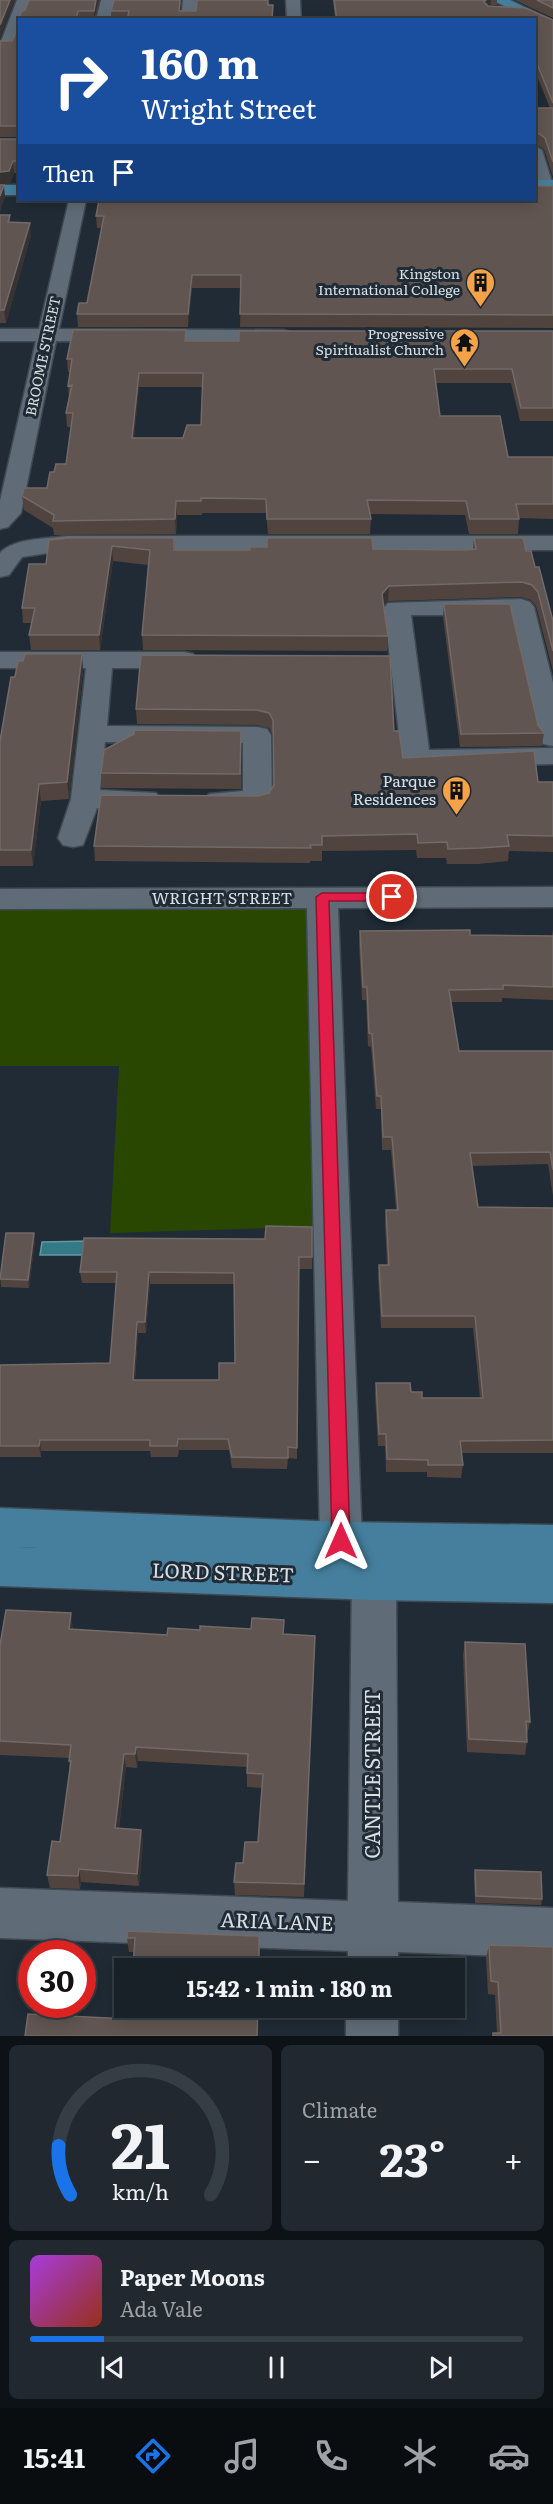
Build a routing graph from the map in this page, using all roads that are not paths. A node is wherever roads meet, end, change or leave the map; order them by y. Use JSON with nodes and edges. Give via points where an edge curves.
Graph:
{"nodes":[{"id":1,"x":24,"y":0,"type":"edge"},
{"id":2,"x":108,"y":0,"type":"edge"},
{"id":3,"x":190,"y":0,"type":"edge"},
{"id":4,"x":293,"y":0,"type":"edge"},
{"id":5,"x":514,"y":0,"type":"edge"},
{"id":6,"x":494,"y":6,"type":"edge"},
{"id":7,"x":104,"y":18,"type":"edge"},
{"id":8,"x":188,"y":18,"type":"edge"},
{"id":9,"x":294,"y":18,"type":"edge"},
{"id":10,"x":0,"y":19,"type":"edge"},
{"id":11,"x":17,"y":19,"type":"junction"},
{"id":12,"x":553,"y":19,"type":"edge"},
{"id":13,"x":553,"y":26,"type":"edge"},
{"id":14,"x":7,"y":52,"type":"edge"},
{"id":15,"x":536,"y":150,"type":"edge"},
{"id":16,"x":553,"y":151,"type":"edge"},
{"id":17,"x":536,"y":158,"type":"edge"},
{"id":18,"x":0,"y":184,"type":"edge"},
{"id":19,"x":18,"y":184,"type":"edge"},
{"id":20,"x":544,"y":188,"type":"edge"},
{"id":21,"x":0,"y":190,"type":"edge"},
{"id":22,"x":18,"y":190,"type":"edge"},
{"id":23,"x":77,"y":201,"type":"edge"},
{"id":24,"x":0,"y":335,"type":"edge"},
{"id":25,"x":47,"y":335,"type":"junction"},
{"id":26,"x":300,"y":336,"type":"edge"},
{"id":27,"x":9,"y":541,"type":"edge"},
{"id":28,"x":553,"y":543,"type":"edge"},
{"id":29,"x":0,"y":660,"type":"edge"},
{"id":30,"x":100,"y":660,"type":"junction"},
{"id":31,"x":204,"y":660,"type":"edge"},
{"id":32,"x":93,"y":734,"type":"junction"},
{"id":33,"x":553,"y":738,"type":"edge"},
{"id":34,"x":553,"y":756,"type":"edge"},
{"id":35,"x":85,"y":799,"type":"junction"},
{"id":36,"x":73,"y":838,"type":"dead end"},
{"id":37,"x":322,"y":897,"type":"junction"},
{"id":38,"x":553,"y":897,"type":"edge"},
{"id":39,"x":0,"y":899,"type":"edge"},
{"id":40,"x":0,"y":1527,"type":"edge"},
{"id":41,"x":341,"y":1541,"type":"junction"},
{"id":42,"x":553,"y":1544,"type":"edge"},
{"id":43,"x":0,"y":1566,"type":"edge"},
{"id":44,"x":374,"y":1580,"type":"junction"},
{"id":45,"x":553,"y":1583,"type":"edge"},
{"id":46,"x":0,"y":1913,"type":"edge"},
{"id":47,"x":553,"y":1933,"type":"edge"},
{"id":48,"x":373,"y":1947,"type":"edge"},
{"id":49,"x":372,"y":2018,"type":"edge"},
{"id":50,"x":372,"y":2036,"type":"edge"}],
"edges":[{"from":1,"to":11,"type":"street"},
{"from":2,"to":7,"type":"street"},
{"from":3,"to":8,"type":"street"},
{"from":4,"to":9,"type":"street"},
{"from":5,"to":12,"type":"main road"},
{"from":6,"to":13,"type":"main road","via":[[525,12]]},
{"from":10,"to":11,"type":"street"},
{"from":11,"to":14,"type":"street"},
{"from":15,"to":16,"type":"street"},
{"from":17,"to":20,"type":"street"},
{"from":18,"to":19,"type":"main road"},
{"from":21,"to":22,"type":"main road"},
{"from":23,"to":25,"type":"street","name":"BROOME STREET"},
{"from":24,"to":25,"type":"street"},
{"from":25,"to":26,"type":"street"},
{"from":25,"to":27,"type":"street","name":"BROOME STREET"},
{"from":27,"to":28,"type":"street"},
{"from":29,"to":30,"type":"street"},
{"from":30,"to":31,"type":"street"},
{"from":30,"to":32,"type":"street"},
{"from":32,"to":35,"type":"street"},
{"from":32,"to":35,"type":"street","via":[[257,735],[258,800]]},
{"from":33,"to":34,"type":"street","via":[[521,607],[397,608],[390,661],[417,759]]},
{"from":35,"to":36,"type":"street"},
{"from":37,"to":38,"type":"street","name":"WRIGHT STREET"},
{"from":37,"to":39,"type":"street","name":"WRIGHT STREET"},
{"from":37,"to":41,"type":"street"},
{"from":40,"to":41,"type":"main road"},
{"from":41,"to":42,"type":"main road"},
{"from":43,"to":44,"type":"main road","name":"LORD STREET"},
{"from":44,"to":45,"type":"main road","name":"LORD STREET"},
{"from":44,"to":48,"type":"street","name":"CANTLE STREET"},
{"from":46,"to":48,"type":"street","name":"ARIA LANE"},
{"from":47,"to":48,"type":"street","name":"ARIA LANE"},
{"from":49,"to":50,"type":"street"}]}
